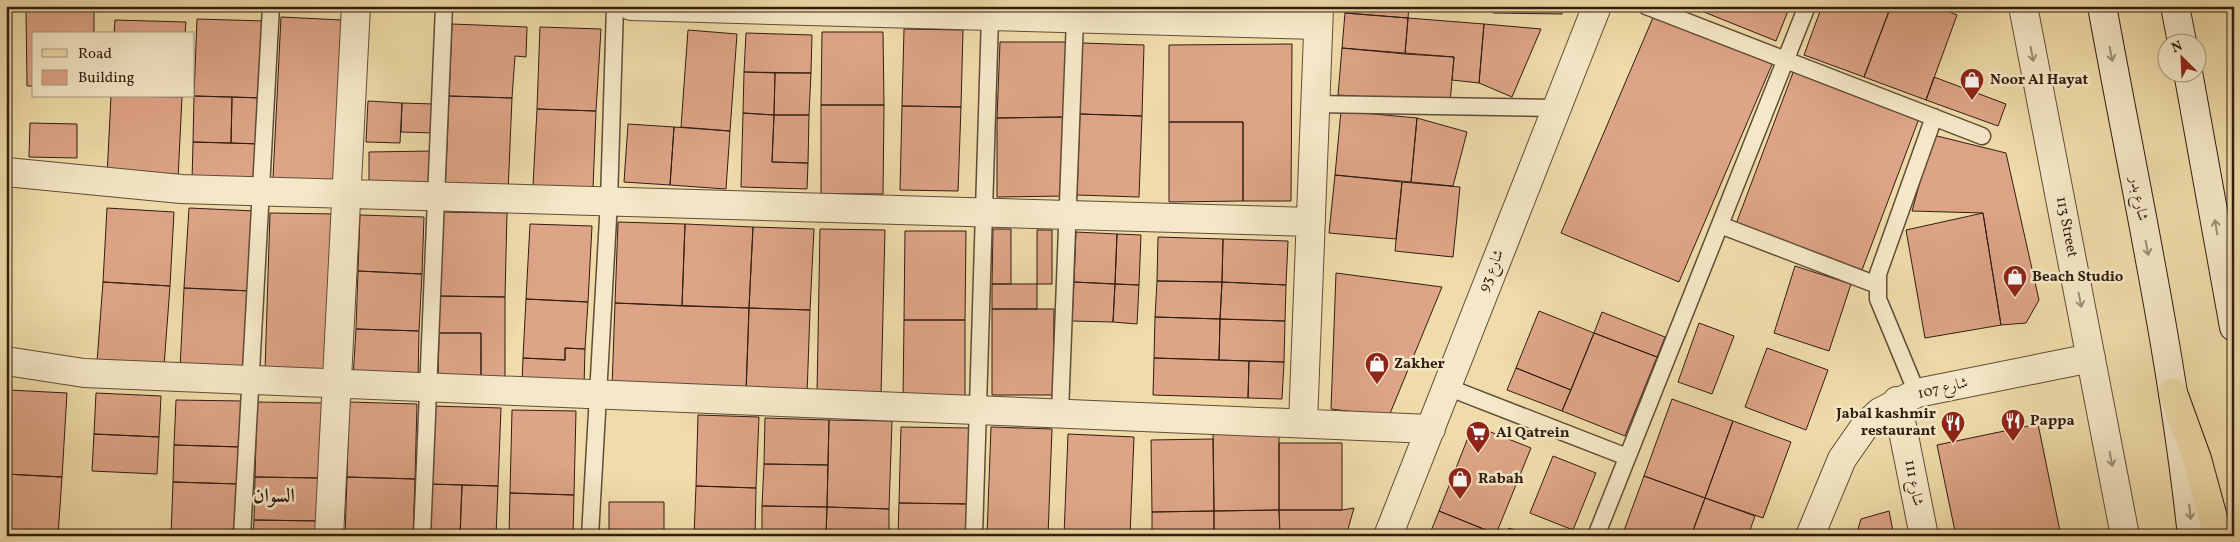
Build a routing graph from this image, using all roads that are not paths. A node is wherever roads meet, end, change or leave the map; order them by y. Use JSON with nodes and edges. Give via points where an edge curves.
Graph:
{"nodes":[{"id":1,"x":270,"y":6,"type":"edge"},
{"id":2,"x":356,"y":6,"type":"edge"},
{"id":3,"x":444,"y":6,"type":"edge"},
{"id":4,"x":615,"y":6,"type":"edge"},
{"id":5,"x":630,"y":6,"type":"edge"},
{"id":6,"x":1597,"y":6,"type":"edge"},
{"id":7,"x":1646,"y":6,"type":"edge"},
{"id":8,"x":1807,"y":6,"type":"edge"},
{"id":9,"x":2023,"y":6,"type":"edge"},
{"id":10,"x":2102,"y":6,"type":"edge"},
{"id":11,"x":2176,"y":6,"type":"edge"},
{"id":12,"x":691,"y":7,"type":"edge"},
{"id":13,"x":1319,"y":15,"type":"edge"},
{"id":14,"x":990,"y":16,"type":"junction"},
{"id":15,"x":1075,"y":18,"type":"junction"},
{"id":16,"x":2180,"y":32,"type":"edge"},
{"id":17,"x":1786,"y":60,"type":"junction"},
{"id":18,"x":2190,"y":82,"type":"edge"},
{"id":19,"x":1315,"y":104,"type":"junction"},
{"id":20,"x":1557,"y":108,"type":"junction"},
{"id":21,"x":1934,"y":117,"type":"junction"},
{"id":22,"x":1982,"y":136,"type":"dead end"},
{"id":23,"x":6,"y":172,"type":"edge"},
{"id":24,"x":261,"y":191,"type":"junction"},
{"id":25,"x":346,"y":194,"type":"junction"},
{"id":26,"x":436,"y":197,"type":"junction"},
{"id":27,"x":609,"y":201,"type":"junction"},
{"id":28,"x":984,"y":212,"type":"junction"},
{"id":29,"x":1068,"y":215,"type":"junction"},
{"id":30,"x":1311,"y":222,"type":"junction"},
{"id":31,"x":1720,"y":225,"type":"junction"},
{"id":32,"x":1876,"y":284,"type":"junction"},
{"id":33,"x":2234,"y":327,"type":"edge"},
{"id":34,"x":2091,"y":358,"type":"junction"},
{"id":35,"x":6,"y":361,"type":"edge"},
{"id":36,"x":250,"y":380,"type":"junction"},
{"id":37,"x":336,"y":383,"type":"junction"},
{"id":38,"x":428,"y":387,"type":"junction"},
{"id":39,"x":1447,"y":387,"type":"junction"},
{"id":40,"x":2173,"y":392,"type":"junction"},
{"id":41,"x":600,"y":394,"type":"junction"},
{"id":42,"x":1907,"y":397,"type":"junction"},
{"id":43,"x":978,"y":410,"type":"junction"},
{"id":44,"x":1060,"y":413,"type":"junction"},
{"id":45,"x":1303,"y":423,"type":"junction"},
{"id":46,"x":1431,"y":429,"type":"junction"},
{"id":47,"x":1627,"y":457,"type":"junction"},
{"id":48,"x":242,"y":536,"type":"edge"},
{"id":49,"x":329,"y":536,"type":"edge"},
{"id":50,"x":422,"y":536,"type":"edge"},
{"id":51,"x":590,"y":536,"type":"edge"},
{"id":52,"x":974,"y":536,"type":"edge"},
{"id":53,"x":1388,"y":536,"type":"edge"},
{"id":54,"x":1596,"y":536,"type":"edge"},
{"id":55,"x":1810,"y":536,"type":"edge"},
{"id":56,"x":1924,"y":536,"type":"edge"},
{"id":57,"x":2125,"y":536,"type":"edge"},
{"id":58,"x":2192,"y":536,"type":"edge"},
{"id":59,"x":2218,"y":536,"type":"edge"}],
"edges":[{"from":1,"to":24,"type":"lane"},
{"from":2,"to":25,"type":"street"},
{"from":3,"to":26,"type":"lane"},
{"from":4,"to":27,"type":"lane"},
{"from":5,"to":12,"type":"street"},
{"from":6,"to":20,"type":"street","name":"شارع 93"},
{"from":7,"to":17,"type":"lane"},
{"from":8,"to":17,"type":"lane"},
{"from":9,"to":34,"type":"street","name":"113 Street","one_way":true},
{"from":10,"to":40,"type":"street","name":"شارع بدر","one_way":true},
{"from":11,"to":16,"type":"street"},
{"from":12,"to":14,"type":"street"},
{"from":13,"to":15,"type":"street"},
{"from":13,"to":19,"type":"street"},
{"from":14,"to":15,"type":"street"},
{"from":14,"to":28,"type":"lane"},
{"from":15,"to":29,"type":"lane"},
{"from":17,"to":21,"type":"lane"},
{"from":17,"to":31,"type":"lane"},
{"from":33,"to":18,"type":"street","one_way":true},
{"from":19,"to":20,"type":"lane"},
{"from":19,"to":30,"type":"street"},
{"from":20,"to":39,"type":"street","name":"شارع 93"},
{"from":21,"to":22,"type":"lane"},
{"from":21,"to":32,"type":"lane"},
{"from":23,"to":24,"type":"street","via":[[181,189]]},
{"from":24,"to":25,"type":"street"},
{"from":24,"to":36,"type":"lane"},
{"from":25,"to":26,"type":"street"},
{"from":25,"to":37,"type":"street"},
{"from":26,"to":27,"type":"street"},
{"from":26,"to":38,"type":"lane"},
{"from":27,"to":28,"type":"street"},
{"from":27,"to":41,"type":"lane"},
{"from":28,"to":29,"type":"street"},
{"from":28,"to":43,"type":"lane"},
{"from":29,"to":30,"type":"street"},
{"from":29,"to":44,"type":"lane"},
{"from":30,"to":45,"type":"street"},
{"from":31,"to":32,"type":"lane"},
{"from":31,"to":47,"type":"lane"},
{"from":32,"to":42,"type":"lane"},
{"from":34,"to":42,"type":"street","name":"شارع 107"},
{"from":34,"to":57,"type":"street","name":"113 Street","one_way":true},
{"from":35,"to":36,"type":"street","via":[[84,372]]},
{"from":36,"to":37,"type":"street"},
{"from":36,"to":48,"type":"lane"},
{"from":37,"to":38,"type":"street"},
{"from":37,"to":49,"type":"street"},
{"from":38,"to":41,"type":"street"},
{"from":38,"to":50,"type":"lane"},
{"from":39,"to":46,"type":"street","name":"شارع 93"},
{"from":39,"to":47,"type":"lane"},
{"from":40,"to":58,"type":"street","name":"شارع بدر","one_way":true},
{"from":40,"to":59,"type":"main road","name":"شارع بدر","via":[[2197,459]]},
{"from":41,"to":43,"type":"street"},
{"from":41,"to":51,"type":"lane"},
{"from":42,"to":55,"type":"street","name":"شارع 107","via":[[1875,417],[1852,442]]},
{"from":42,"to":56,"type":"street","name":"شارع 111"},
{"from":43,"to":44,"type":"street"},
{"from":43,"to":52,"type":"lane"},
{"from":44,"to":45,"type":"street"},
{"from":45,"to":46,"type":"street"},
{"from":46,"to":53,"type":"street","name":"شارع 93"},
{"from":47,"to":54,"type":"lane"}]}
